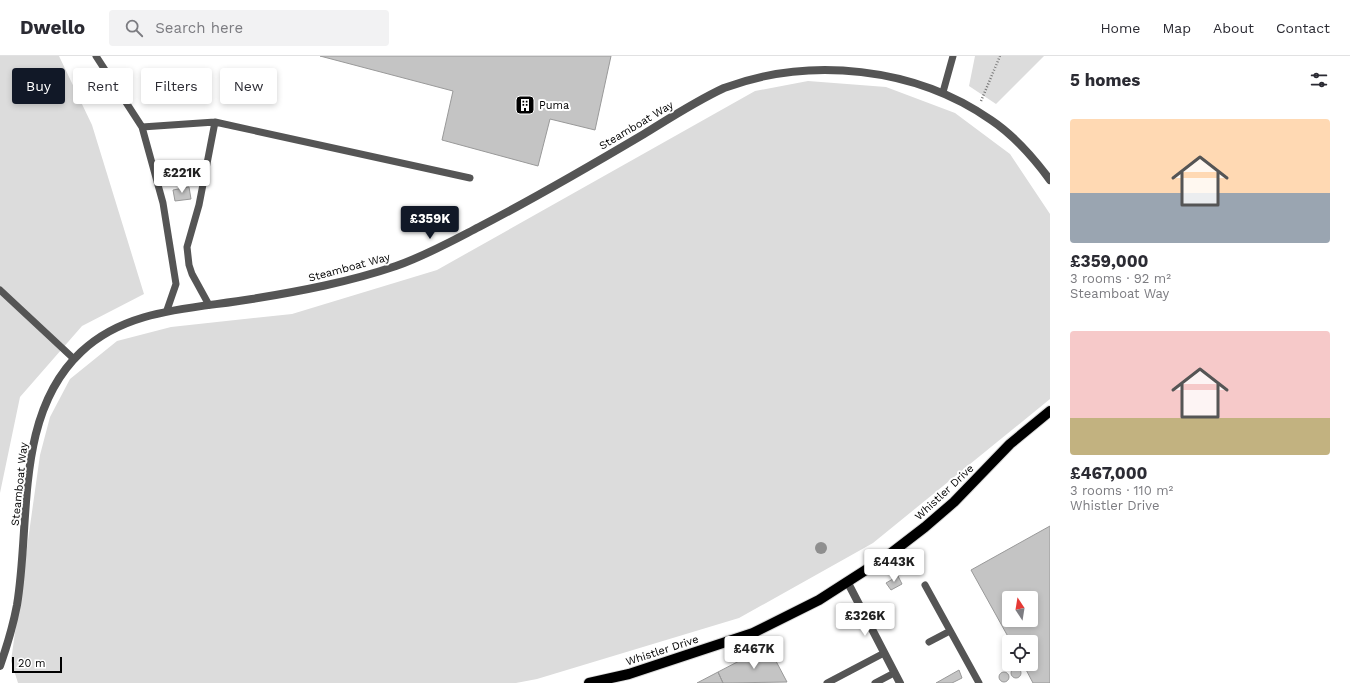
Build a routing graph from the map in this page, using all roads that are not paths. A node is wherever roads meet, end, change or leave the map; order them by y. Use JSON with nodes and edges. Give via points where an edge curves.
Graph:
{"nodes":[{"id":1,"x":96,"y":56,"type":"edge"},
{"id":2,"x":952,"y":56,"type":"edge"},
{"id":3,"x":943,"y":92,"type":"junction"},
{"id":4,"x":215,"y":122,"type":"junction"},
{"id":5,"x":142,"y":127,"type":"junction"},
{"id":6,"x":470,"y":178,"type":"dead end"},
{"id":7,"x":1050,"y":180,"type":"edge"},
{"id":8,"x":0,"y":290,"type":"edge"},
{"id":9,"x":209,"y":305,"type":"junction"},
{"id":10,"x":167,"y":310,"type":"junction"},
{"id":11,"x":74,"y":359,"type":"junction"},
{"id":12,"x":1050,"y":411,"type":"edge"},
{"id":13,"x":848,"y":583,"type":"junction"},
{"id":14,"x":925,"y":585,"type":"dead end"},
{"id":15,"x":950,"y":631,"type":"junction"},
{"id":16,"x":930,"y":642,"type":"dead end"},
{"id":17,"x":884,"y":652,"type":"junction"},
{"id":18,"x":0,"y":666,"type":"edge"},
{"id":19,"x":894,"y":672,"type":"junction"},
{"id":20,"x":592,"y":683,"type":"edge"},
{"id":21,"x":827,"y":683,"type":"edge"},
{"id":22,"x":875,"y":683,"type":"edge"},
{"id":23,"x":900,"y":683,"type":"edge"},
{"id":24,"x":979,"y":683,"type":"edge"}],
"edges":[{"from":1,"to":5,"type":"lane"},
{"from":2,"to":3,"type":"lane"},
{"from":3,"to":7,"type":"street","name":"Steamboat Way","via":[[993,121],[1027,150]]},
{"from":3,"to":9,"type":"street","name":"Steamboat Way","via":[[906,78],[866,70],[822,67],[755,77],[725,87],[519,206],[446,244],[397,265],[321,287]]},
{"from":4,"to":5,"type":"lane"},
{"from":4,"to":6,"type":"lane"},
{"from":4,"to":9,"type":"lane","via":[[199,205],[187,247],[192,274]]},
{"from":5,"to":10,"type":"lane","via":[[163,202],[176,284]]},
{"from":8,"to":11,"type":"lane"},
{"from":9,"to":10,"type":"street","name":"Steamboat Way"},
{"from":10,"to":11,"type":"street","name":"Steamboat Way","via":[[115,328],[98,337]]},
{"from":11,"to":18,"type":"street","name":"Steamboat Way","via":[[45,401],[37,426],[30,460],[17,606]]},
{"from":12,"to":13,"type":"main road","name":"Whistler Drive","via":[[1010,444],[925,528]]},
{"from":13,"to":17,"type":"street"},
{"from":13,"to":20,"type":"main road","name":"Whistler Drive","via":[[753,633],[629,674]]},
{"from":14,"to":15,"type":"lane"},
{"from":15,"to":16,"type":"lane"},
{"from":15,"to":24,"type":"lane"},
{"from":17,"to":19,"type":"street"},
{"from":17,"to":21,"type":"lane"},
{"from":19,"to":22,"type":"lane"},
{"from":19,"to":23,"type":"street"}]}
